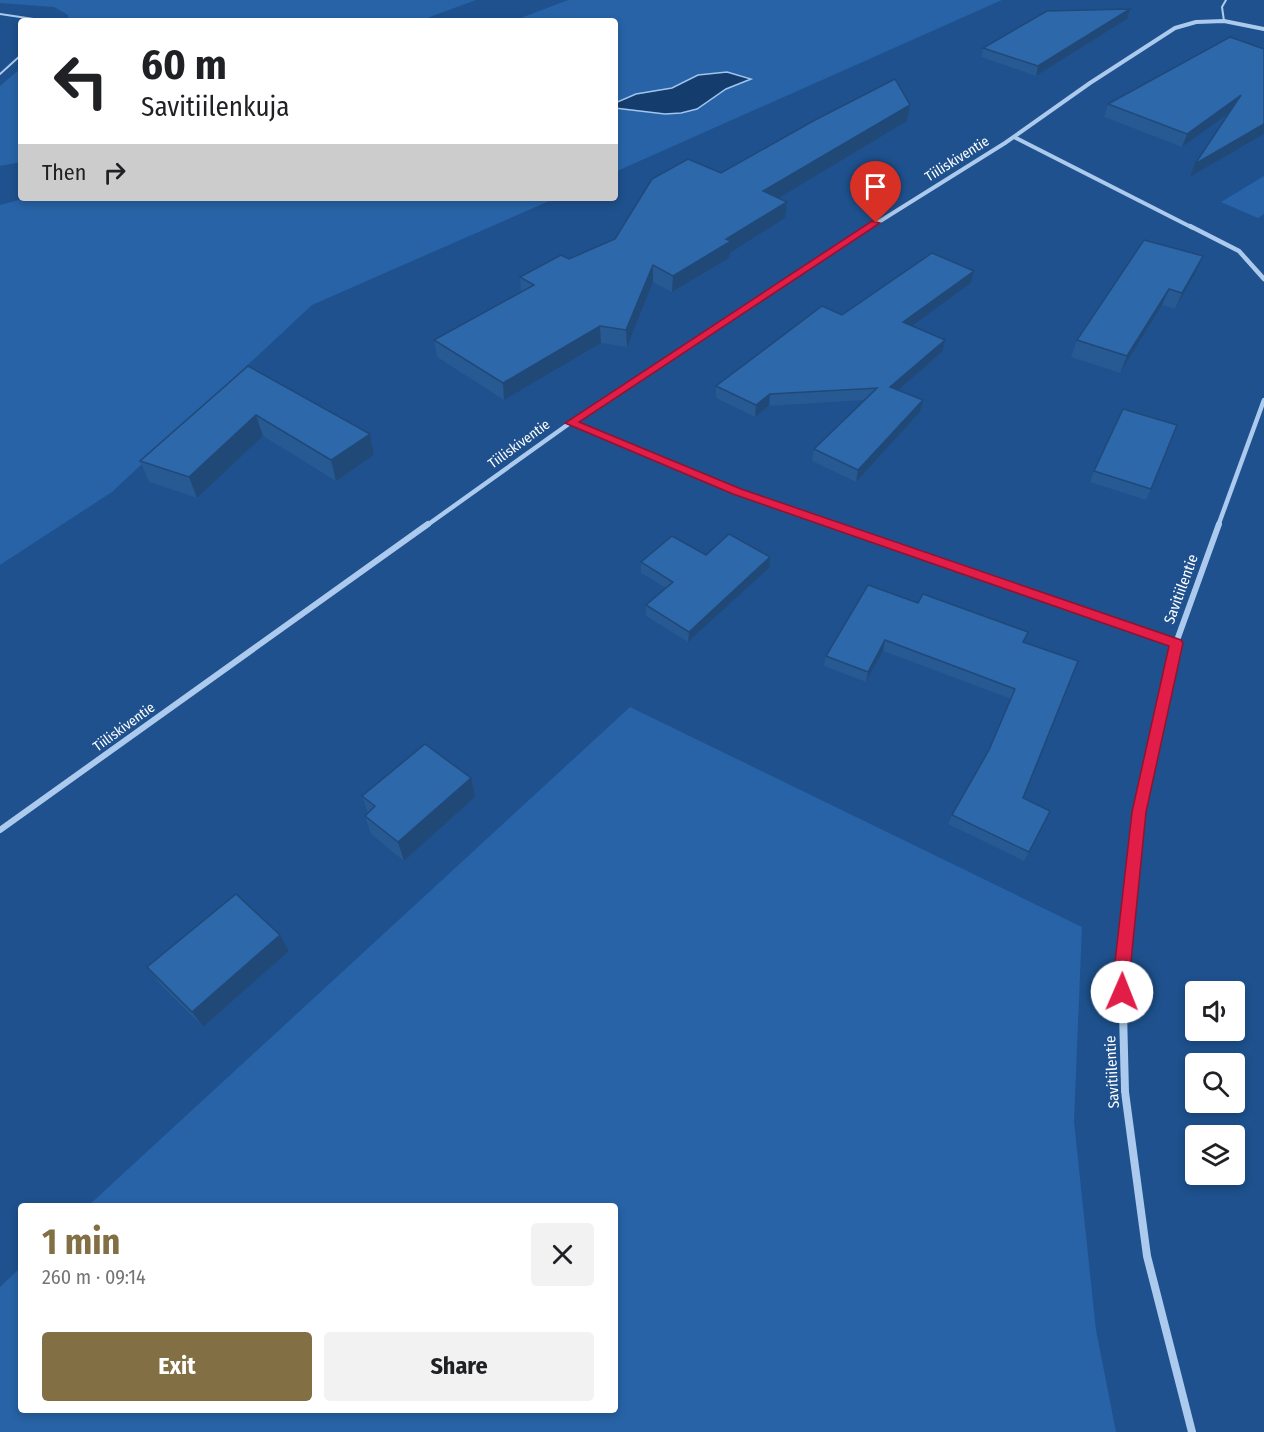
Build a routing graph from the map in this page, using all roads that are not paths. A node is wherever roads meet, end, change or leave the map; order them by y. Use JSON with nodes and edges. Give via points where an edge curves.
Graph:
{"nodes":[{"id":1,"x":1226,"y":0,"type":"edge"},
{"id":2,"x":0,"y":15,"type":"edge"},
{"id":3,"x":34,"y":18,"type":"edge"},
{"id":4,"x":1224,"y":21,"type":"junction"},
{"id":5,"x":1264,"y":29,"type":"edge"},
{"id":6,"x":18,"y":58,"type":"edge"},
{"id":7,"x":0,"y":74,"type":"edge"},
{"id":8,"x":1014,"y":137,"type":"junction"},
{"id":9,"x":1264,"y":279,"type":"edge"},
{"id":10,"x":1264,"y":400,"type":"edge"},
{"id":11,"x":570,"y":423,"type":"junction"},
{"id":12,"x":1176,"y":643,"type":"junction"},
{"id":13,"x":0,"y":830,"type":"edge"},
{"id":14,"x":1192,"y":1432,"type":"edge"}],
"edges":[{"from":1,"to":4,"type":"lane","via":[[1222,7]]},
{"from":2,"to":3,"type":"lane"},
{"from":4,"to":5,"type":"street","name":"Tiiliskiventie"},
{"from":4,"to":8,"type":"street","name":"Tiiliskiventie","via":[[1175,28]]},
{"from":6,"to":7,"type":"lane"},
{"from":8,"to":9,"type":"street","via":[[1239,251]]},
{"from":8,"to":11,"type":"street","name":"Tiiliskiventie"},
{"from":10,"to":12,"type":"street","name":"Savitiilentie"},
{"from":11,"to":12,"type":"street","via":[[737,491]]},
{"from":11,"to":13,"type":"street","name":"Tiiliskiventie"},
{"from":12,"to":14,"type":"street","name":"Savitiilentie","via":[[1139,812],[1122,971],[1125,1092],[1147,1256]]}]}
